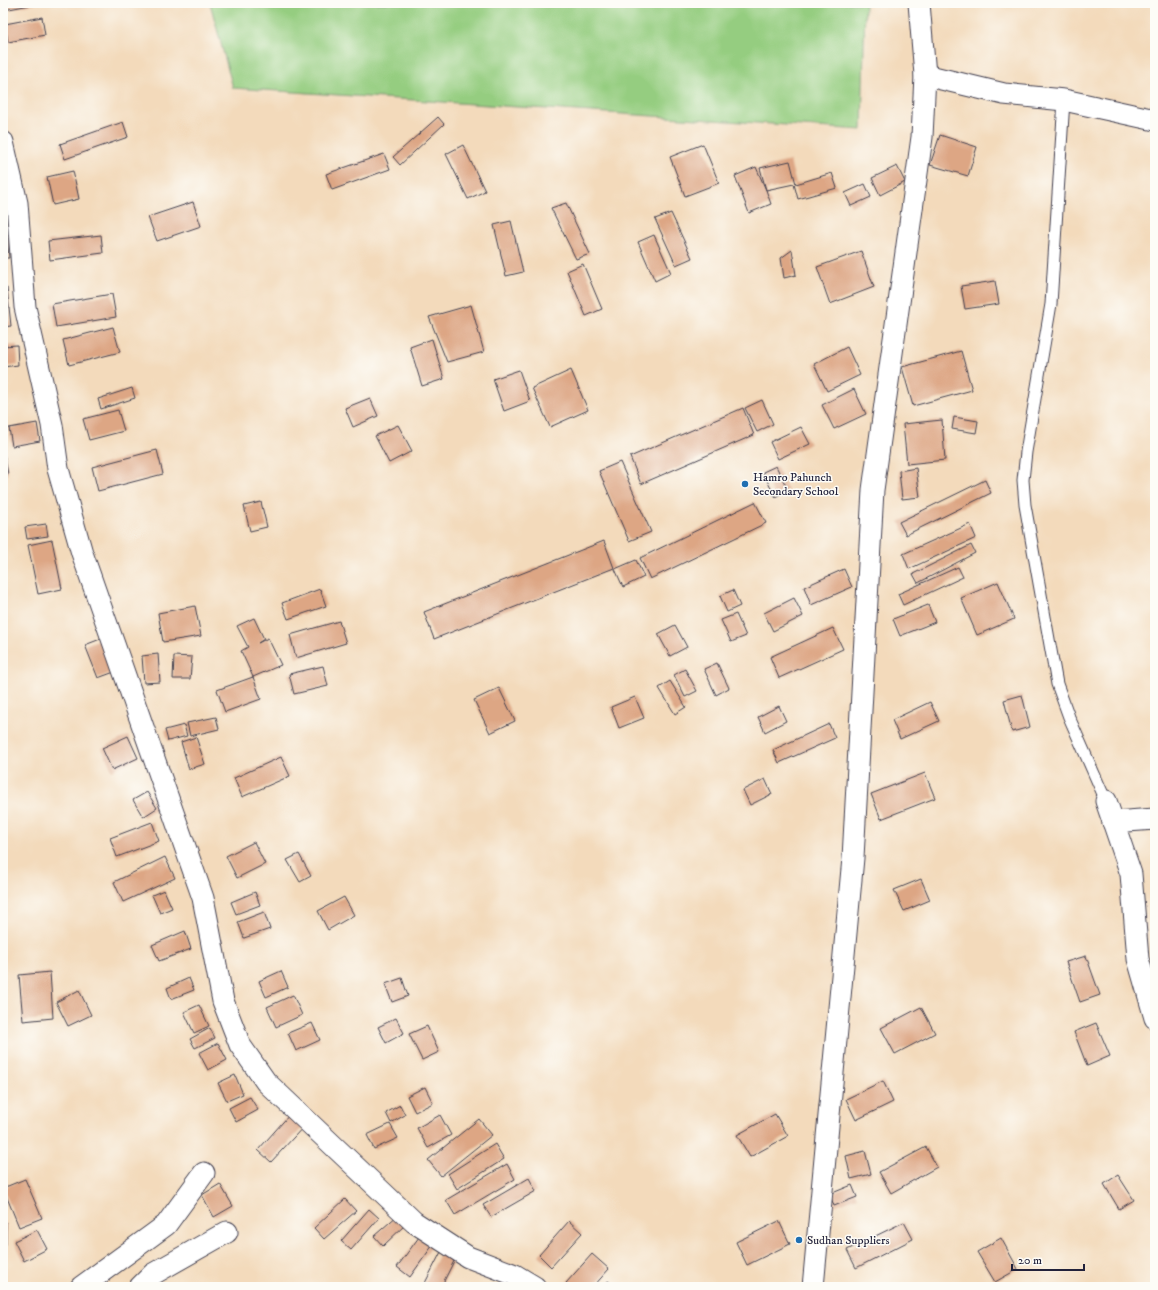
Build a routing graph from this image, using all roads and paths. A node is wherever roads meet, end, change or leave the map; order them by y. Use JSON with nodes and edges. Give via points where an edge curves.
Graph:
{"nodes":[{"id":1,"x":919,"y":3,"type":"edge"},
{"id":2,"x":925,"y":75,"type":"junction"},
{"id":3,"x":1064,"y":100,"type":"junction"},
{"id":4,"x":1155,"y":120,"type":"edge"},
{"id":5,"x":4,"y":156,"type":"edge"},
{"id":6,"x":1106,"y":801,"type":"joint"},
{"id":7,"x":1155,"y":819,"type":"edge"},
{"id":8,"x":1113,"y":822,"type":"junction"},
{"id":9,"x":1155,"y":1018,"type":"edge"},
{"id":10,"x":204,"y":1173,"type":"dead end"},
{"id":11,"x":227,"y":1232,"type":"dead end"},
{"id":12,"x":81,"y":1287,"type":"edge"},
{"id":13,"x":140,"y":1287,"type":"edge"},
{"id":14,"x":535,"y":1287,"type":"edge"},
{"id":15,"x":813,"y":1287,"type":"edge"}],
"edges":[{"from":1,"to":2,"type":"street"},
{"from":2,"to":3,"type":"street","via":[[1004,94]]},
{"from":2,"to":15,"type":"street","via":[[922,137],[872,490],[853,858]]},
{"from":3,"to":4,"type":"street"},
{"from":3,"to":6,"type":"lane","via":[[1051,304],[1023,480],[1025,505],[1057,684]]},
{"from":5,"to":14,"type":"street","via":[[17,203],[25,307],[52,425],[58,469],[82,553],[203,898],[223,1001],[240,1045],[266,1082],[414,1222],[468,1257],[514,1275]]},
{"from":6,"to":8,"type":"street"},
{"from":7,"to":8,"type":"street"},
{"from":8,"to":9,"type":"street","via":[[1131,874],[1138,959]]},
{"from":10,"to":12,"type":"street","via":[[166,1225]]},
{"from":11,"to":13,"type":"street","via":[[153,1274]]}]}
